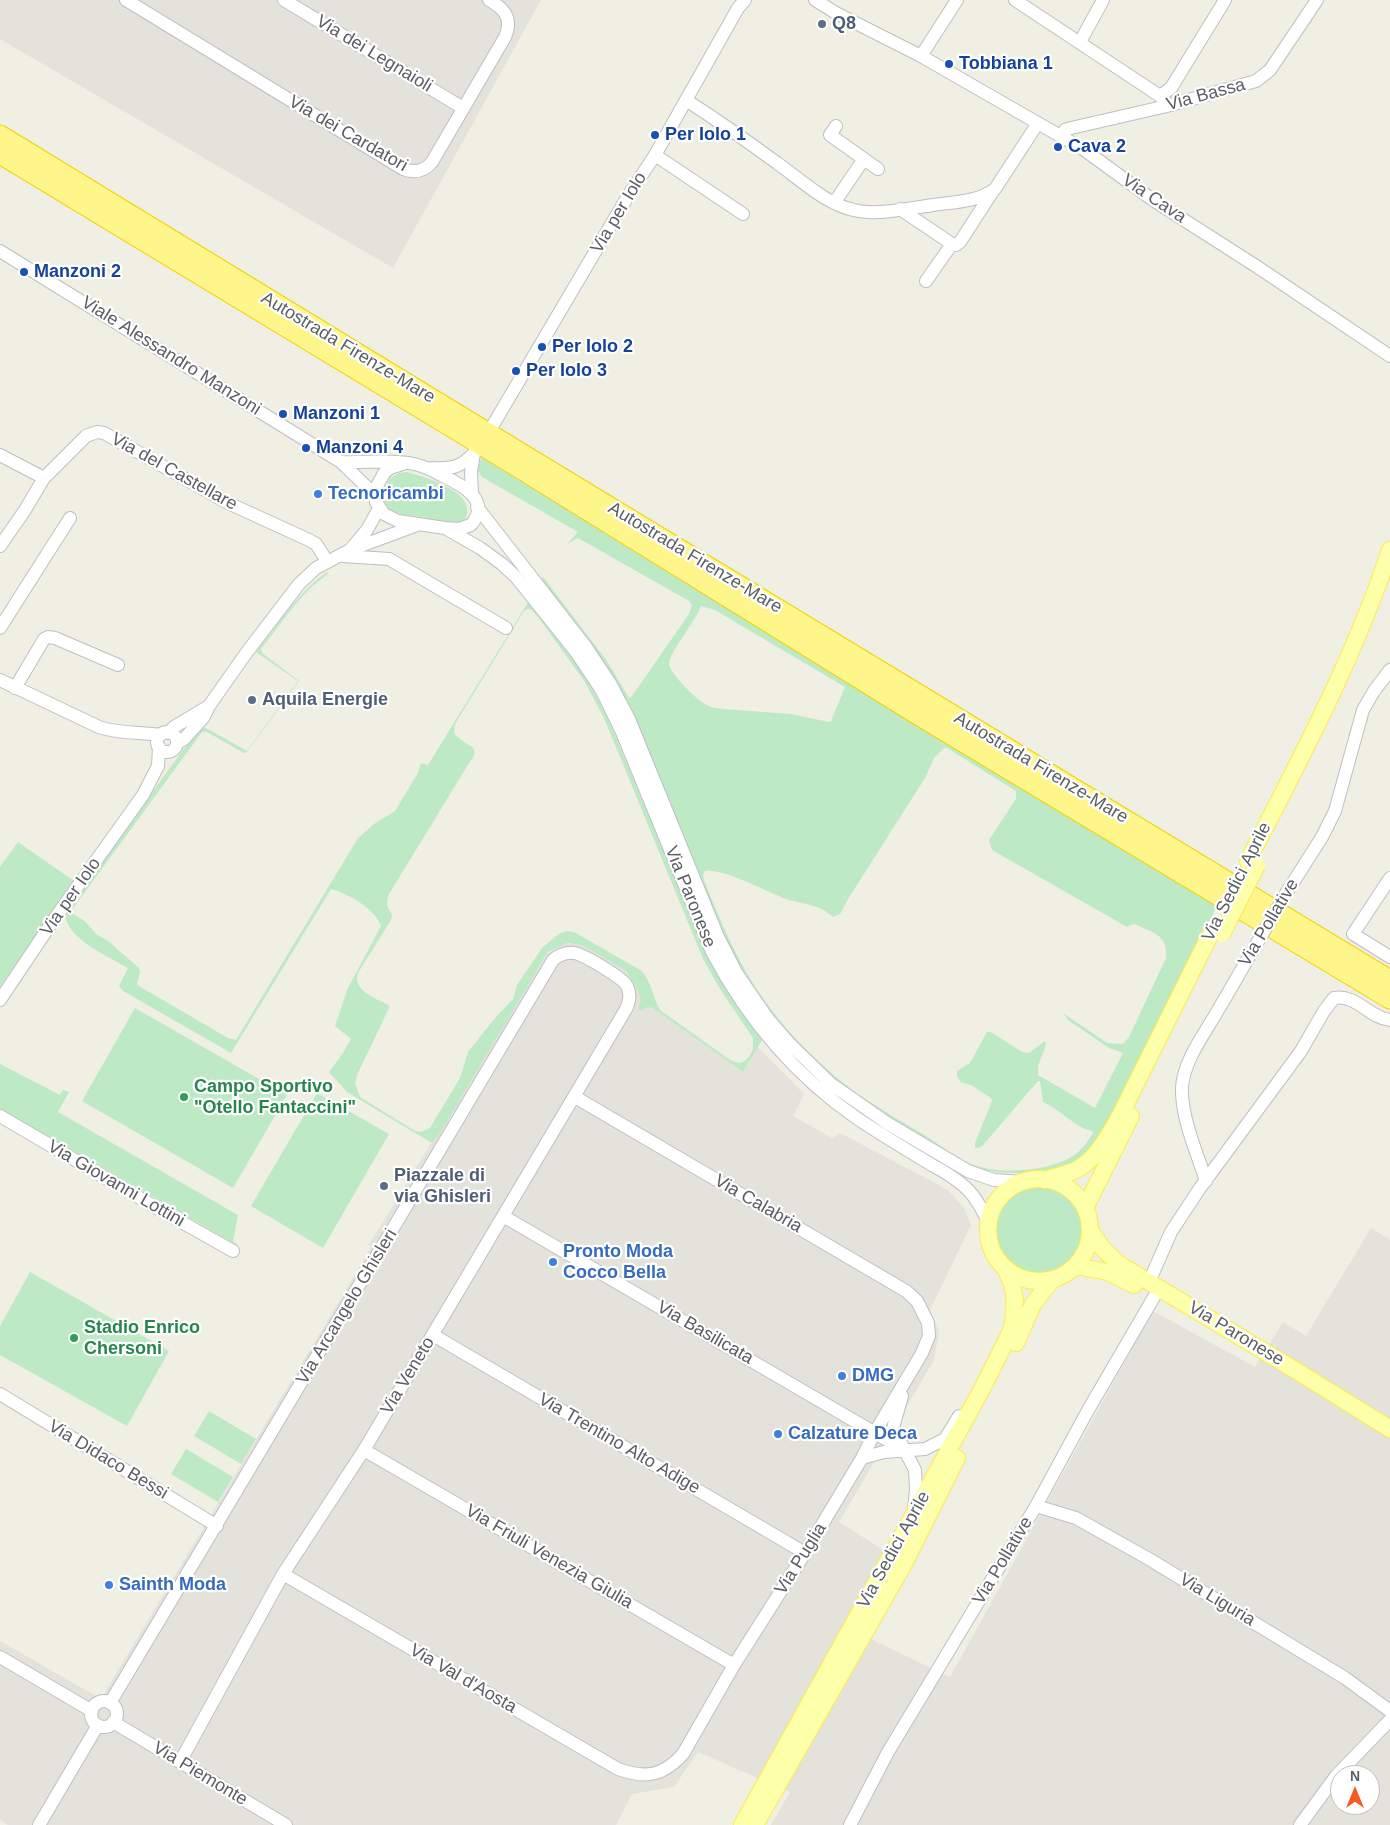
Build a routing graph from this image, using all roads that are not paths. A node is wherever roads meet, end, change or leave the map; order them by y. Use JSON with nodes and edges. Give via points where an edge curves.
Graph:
{"nodes":[{"id":1,"x":126,"y":0,"type":"edge"},
{"id":2,"x":284,"y":0,"type":"edge"},
{"id":3,"x":489,"y":0,"type":"edge"},
{"id":4,"x":745,"y":0,"type":"edge"},
{"id":5,"x":815,"y":0,"type":"edge"},
{"id":6,"x":957,"y":0,"type":"edge"},
{"id":7,"x":1015,"y":0,"type":"edge"},
{"id":8,"x":1103,"y":0,"type":"edge"},
{"id":9,"x":1225,"y":0,"type":"edge"},
{"id":10,"x":1317,"y":0,"type":"edge"},
{"id":11,"x":1080,"y":42,"type":"junction"},
{"id":12,"x":921,"y":56,"type":"junction"},
{"id":13,"x":686,"y":100,"type":"junction"},
{"id":14,"x":1164,"y":101,"type":"junction"},
{"id":15,"x":463,"y":108,"type":"junction"},
{"id":16,"x":1038,"y":123,"type":"junction"},
{"id":17,"x":836,"y":126,"type":"dead end"},
{"id":18,"x":0,"y":135,"type":"edge"},
{"id":19,"x":1061,"y":137,"type":"junction"},
{"id":20,"x":0,"y":154,"type":"edge"},
{"id":21,"x":654,"y":155,"type":"junction"},
{"id":22,"x":864,"y":159,"type":"junction"},
{"id":23,"x":878,"y":169,"type":"dead end"},
{"id":24,"x":995,"y":189,"type":"junction"},
{"id":25,"x":834,"y":203,"type":"junction"},
{"id":26,"x":900,"y":210,"type":"junction"},
{"id":27,"x":743,"y":214,"type":"dead end"},
{"id":28,"x":952,"y":244,"type":"junction"},
{"id":29,"x":4,"y":255,"type":"edge"},
{"id":30,"x":926,"y":281,"type":"dead end"},
{"id":31,"x":1387,"y":352,"type":"edge"},
{"id":32,"x":493,"y":425,"type":"dead end"},
{"id":33,"x":0,"y":455,"type":"edge"},
{"id":34,"x":341,"y":462,"type":"junction"},
{"id":35,"x":405,"y":463,"type":"junction"},
{"id":36,"x":426,"y":468,"type":"junction"},
{"id":37,"x":44,"y":478,"type":"junction"},
{"id":38,"x":472,"y":493,"type":"junction"},
{"id":39,"x":375,"y":495,"type":"junction"},
{"id":40,"x":477,"y":507,"type":"junction"},
{"id":41,"x":380,"y":508,"type":"junction"},
{"id":42,"x":70,"y":518,"type":"dead end"},
{"id":43,"x":420,"y":524,"type":"junction"},
{"id":44,"x":444,"y":528,"type":"junction"},
{"id":45,"x":393,"y":534,"type":"junction"},
{"id":46,"x":0,"y":546,"type":"edge"},
{"id":47,"x":350,"y":550,"type":"junction"},
{"id":48,"x":1390,"y":550,"type":"edge"},
{"id":49,"x":330,"y":559,"type":"junction"},
{"id":50,"x":389,"y":559,"type":"junction"},
{"id":51,"x":1390,"y":582,"type":"edge"},
{"id":52,"x":0,"y":628,"type":"edge"},
{"id":53,"x":506,"y":628,"type":"dead end"},
{"id":54,"x":118,"y":665,"type":"dead end"},
{"id":55,"x":1390,"y":670,"type":"edge"},
{"id":56,"x":0,"y":680,"type":"edge"},
{"id":57,"x":15,"y":688,"type":"junction"},
{"id":58,"x":209,"y":706,"type":"junction"},
{"id":59,"x":163,"y":738,"type":"junction"},
{"id":60,"x":175,"y":747,"type":"junction"},
{"id":61,"x":143,"y":795,"type":"junction"},
{"id":62,"x":1253,"y":863,"type":"junction"},
{"id":63,"x":1390,"y":878,"type":"edge"},
{"id":64,"x":1217,"y":932,"type":"junction"},
{"id":65,"x":1390,"y":957,"type":"edge"},
{"id":66,"x":1390,"y":980,"type":"edge"},
{"id":67,"x":628,"y":988,"type":"joint"},
{"id":68,"x":1390,"y":999,"type":"edge"},
{"id":69,"x":0,"y":1000,"type":"edge"},
{"id":70,"x":1390,"y":1020,"type":"edge"},
{"id":71,"x":575,"y":1097,"type":"junction"},
{"id":72,"x":0,"y":1116,"type":"edge"},
{"id":73,"x":1044,"y":1180,"type":"junction"},
{"id":74,"x":1206,"y":1181,"type":"junction"},
{"id":75,"x":1023,"y":1182,"type":"junction"},
{"id":76,"x":1085,"y":1208,"type":"junction"},
{"id":77,"x":504,"y":1216,"type":"junction"},
{"id":78,"x":989,"y":1223,"type":"junction"},
{"id":79,"x":1090,"y":1230,"type":"junction"},
{"id":80,"x":234,"y":1251,"type":"dead end"},
{"id":81,"x":1075,"y":1266,"type":"junction"},
{"id":82,"x":1005,"y":1268,"type":"junction"},
{"id":83,"x":1054,"y":1279,"type":"junction"},
{"id":84,"x":1152,"y":1290,"type":"junction"},
{"id":85,"x":928,"y":1323,"type":"joint"},
{"id":86,"x":433,"y":1335,"type":"junction"},
{"id":87,"x":907,"y":1379,"type":"junction"},
{"id":88,"x":983,"y":1387,"type":"junction"},
{"id":89,"x":0,"y":1394,"type":"edge"},
{"id":90,"x":1390,"y":1429,"type":"edge"},
{"id":91,"x":875,"y":1432,"type":"junction"},
{"id":92,"x":1390,"y":1439,"type":"edge"},
{"id":93,"x":364,"y":1450,"type":"junction"},
{"id":94,"x":906,"y":1451,"type":"junction"},
{"id":95,"x":862,"y":1458,"type":"junction"},
{"id":96,"x":1036,"y":1506,"type":"junction"},
{"id":97,"x":914,"y":1514,"type":"junction"},
{"id":98,"x":217,"y":1526,"type":"junction"},
{"id":99,"x":805,"y":1553,"type":"junction"},
{"id":100,"x":283,"y":1574,"type":"junction"},
{"id":101,"x":0,"y":1657,"type":"edge"},
{"id":102,"x":734,"y":1665,"type":"junction"},
{"id":103,"x":110,"y":1703,"type":"junction"},
{"id":104,"x":92,"y":1711,"type":"junction"},
{"id":105,"x":1390,"y":1711,"type":"edge"},
{"id":106,"x":1390,"y":1720,"type":"edge"},
{"id":107,"x":113,"y":1722,"type":"junction"},
{"id":108,"x":98,"y":1725,"type":"junction"},
{"id":109,"x":180,"y":1762,"type":"junction"},
{"id":110,"x":647,"y":1775,"type":"joint"},
{"id":111,"x":39,"y":1825,"type":"edge"},
{"id":112,"x":286,"y":1825,"type":"edge"},
{"id":113,"x":742,"y":1825,"type":"edge"},
{"id":114,"x":755,"y":1825,"type":"edge"},
{"id":115,"x":850,"y":1825,"type":"edge"},
{"id":116,"x":1300,"y":1825,"type":"edge"}],
"edges":[{"from":1,"to":15,"type":"street","name":"Via dei Cardatori","via":[[408,171],[416,172],[428,167]]},
{"from":2,"to":15,"type":"street","name":"Via dei Legnaioli"},
{"from":3,"to":15,"type":"street","name":"Via dei Cardatori","via":[[507,15],[508,28]]},
{"from":4,"to":13,"type":"street","name":"Via per Iolo"},
{"from":5,"to":12,"type":"street","name":"Via Cava"},
{"from":6,"to":12,"type":"street"},
{"from":7,"to":11,"type":"street"},
{"from":8,"to":11,"type":"street"},
{"from":9,"to":14,"type":"street"},
{"from":10,"to":14,"type":"street","name":"Via Bassa","via":[[1270,70],[1256,82]]},
{"from":11,"to":14,"type":"street"},
{"from":12,"to":16,"type":"street","name":"Via Cava"},
{"from":13,"to":21,"type":"street","name":"Via per Iolo"},
{"from":13,"to":25,"type":"street"},
{"from":14,"to":19,"type":"street","name":"Via Bassa","via":[[1065,130]]},
{"from":16,"to":19,"type":"street","name":"Via Cava"},
{"from":16,"to":24,"type":"street"},
{"from":17,"to":22,"type":"street","via":[[830,135]]},
{"from":18,"to":66,"type":"highway","name":"Autostrada Firenze-Mare"},
{"from":19,"to":31,"type":"street","name":"Via Cava"},
{"from":20,"to":68,"type":"highway","name":"Autostrada Firenze-Mare","via":[[516,466],[918,715]]},
{"from":21,"to":27,"type":"street"},
{"from":21,"to":32,"type":"street","name":"Via per Iolo"},
{"from":22,"to":23,"type":"street"},
{"from":22,"to":25,"type":"street"},
{"from":24,"to":26,"type":"street","via":[[982,196]]},
{"from":24,"to":28,"type":"street","via":[[960,242]]},
{"from":25,"to":26,"type":"street","via":[[866,212]]},
{"from":26,"to":28,"type":"street"},
{"from":28,"to":30,"type":"street"},
{"from":29,"to":34,"type":"street","name":"Viale Alessandro Manzoni"},
{"from":33,"to":37,"type":"street"},
{"from":34,"to":35,"type":"street"},
{"from":34,"to":39,"type":"street","name":"Viale Alessandro Manzoni"},
{"from":35,"to":36,"type":"street"},
{"from":35,"to":39,"type":"street","via":[[384,473]]},
{"from":36,"to":38,"type":"street"},
{"from":36,"to":38,"type":"street","via":[[448,469],[467,461],[474,453]]},
{"from":37,"to":46,"type":"street","name":"Via del Castellare"},
{"from":37,"to":49,"type":"street","name":"Via del Castellare","via":[[86,436],[104,433],[228,503],[316,544]]},
{"from":38,"to":40,"type":"street","name":"Via Paronese"},
{"from":39,"to":41,"type":"street"},
{"from":40,"to":44,"type":"street","via":[[471,525],[459,529]]},
{"from":40,"to":75,"type":"street","name":"Via Paronese","via":[[586,647],[610,683],[629,719],[718,937],[737,974],[768,1019],[831,1084],[887,1123],[968,1171],[994,1180]]},
{"from":41,"to":43,"type":"street","via":[[390,519]]},
{"from":41,"to":47,"type":"street","name":"Via per Iolo"},
{"from":42,"to":52,"type":"street"},
{"from":43,"to":44,"type":"street"},
{"from":43,"to":45,"type":"street","name":"Via per Iolo"},
{"from":44,"to":78,"type":"street","name":"Via Paronese","via":[[480,548],[516,577],[593,677],[621,730],[712,952],[738,998],[758,1025],[801,1072],[839,1105],[961,1183],[976,1199]]},
{"from":45,"to":47,"type":"street","name":"Via per Iolo"},
{"from":45,"to":50,"type":"street","via":[[387,547]]},
{"from":47,"to":49,"type":"street","name":"Via per Iolo"},
{"from":48,"to":62,"type":"main road","name":"Via Sedici Aprile","via":[[1361,630]]},
{"from":49,"to":50,"type":"street","via":[[341,556]]},
{"from":49,"to":58,"type":"street","name":"Via per Iolo","via":[[299,584]]},
{"from":50,"to":53,"type":"street"},
{"from":51,"to":62,"type":"main road","name":"Via Sedici Aprile","via":[[1362,656],[1337,708]]},
{"from":54,"to":57,"type":"street","via":[[48,637]]},
{"from":55,"to":74,"type":"street","name":"Via Pollative","bridge":true,"via":[[1363,710],[1335,811],[1322,837],[1185,1069],[1182,1092],[1185,1112]]},
{"from":56,"to":57,"type":"street"},
{"from":57,"to":59,"type":"street","via":[[106,730]]},
{"from":58,"to":59,"type":"street","name":"Via per Iolo","via":[[174,727]]},
{"from":58,"to":60,"type":"street","name":"Via per Iolo","via":[[203,718]]},
{"from":59,"to":60,"type":"street","via":[[176,738]]},
{"from":59,"to":61,"type":"street","name":"Via per Iolo","via":[[156,772]]},
{"from":60,"to":61,"type":"street","name":"Via per Iolo","via":[[158,778]]},
{"from":61,"to":69,"type":"street","name":"Via per Iolo"},
{"from":62,"to":64,"type":"main road","name":"Via Sedici Aprile"},
{"from":63,"to":65,"type":"street","via":[[1354,934]]},
{"from":64,"to":73,"type":"main road","name":"Via Sedici Aprile","via":[[1103,1144],[1078,1170]]},
{"from":64,"to":76,"type":"main road","name":"Via Sedici Aprile"},
{"from":67,"to":71,"type":"street","name":"Via Veneto","via":[[626,1009]]},
{"from":67,"to":98,"type":"street","name":"Via Arcangelo Ghisleri","via":[[618,978],[578,954],[559,954],[553,960]]},
{"from":70,"to":74,"type":"street","name":"Via Pollative","via":[[1382,1019],[1349,998],[1334,998],[1301,1051]]},
{"from":71,"to":77,"type":"street","name":"Via Veneto"},
{"from":71,"to":85,"type":"street","name":"Via Calabria","via":[[906,1291],[918,1301]]},
{"from":72,"to":80,"type":"street","name":"Via Giovanni Lottini"},
{"from":73,"to":75,"type":"main road","name":"Via Sedici Aprile"},
{"from":73,"to":76,"type":"main road","name":"Via Sedici Aprile","via":[[1067,1188]]},
{"from":74,"to":84,"type":"street","name":"Via Pollative","via":[[1171,1232]]},
{"from":75,"to":78,"type":"main road","name":"Via Sedici Aprile","via":[[1003,1194]]},
{"from":76,"to":79,"type":"main road","name":"Via Sedici Aprile"},
{"from":77,"to":86,"type":"street","name":"Via Veneto"},
{"from":77,"to":91,"type":"street","name":"Via Basilicata"},
{"from":78,"to":82,"type":"main road","name":"Via Sedici Aprile","via":[[991,1247]]},
{"from":79,"to":81,"type":"main road","name":"Via Sedici Aprile","via":[[1087,1247]]},
{"from":79,"to":84,"type":"main road","name":"Via Paronese","via":[[1111,1257]]},
{"from":81,"to":83,"type":"main road","name":"Via Sedici Aprile"},
{"from":81,"to":84,"type":"main road","name":"Via Paronese","via":[[1116,1275]]},
{"from":82,"to":83,"type":"main road","name":"Via Sedici Aprile","via":[[1021,1278]]},
{"from":82,"to":88,"type":"main road","name":"Via Sedici Aprile","via":[[1012,1284],[1013,1324]]},
{"from":83,"to":114,"type":"main road","name":"Via Sedici Aprile","via":[[1033,1304],[905,1562]]},
{"from":84,"to":90,"type":"main road","name":"Via Paronese","via":[[1300,1373]]},
{"from":84,"to":92,"type":"main road","name":"Via Paronese"},
{"from":84,"to":96,"type":"street","name":"Via Pollative"},
{"from":85,"to":87,"type":"street","name":"Via Puglia","via":[[929,1336]]},
{"from":86,"to":93,"type":"street","name":"Via Veneto"},
{"from":86,"to":99,"type":"street","name":"Via Trentino Alto Adige"},
{"from":87,"to":91,"type":"street","name":"Via Puglia"},
{"from":87,"to":94,"type":"street","via":[[893,1428]]},
{"from":88,"to":94,"type":"street","via":[[970,1398],[944,1439],[925,1449]]},
{"from":88,"to":97,"type":"main road","name":"Via Sedici Aprile"},
{"from":89,"to":98,"type":"street","name":"Via Didaco Bessi"},
{"from":91,"to":94,"type":"street","name":"Via Basilicata"},
{"from":91,"to":95,"type":"street","name":"Via Puglia"},
{"from":93,"to":100,"type":"street","name":"Via Veneto"},
{"from":93,"to":102,"type":"street","name":"Via Friuli Venezia Giulia"},
{"from":94,"to":95,"type":"street"},
{"from":94,"to":97,"type":"street","via":[[915,1470]]},
{"from":95,"to":99,"type":"street","name":"Via Puglia"},
{"from":96,"to":105,"type":"street","name":"Via Liguria","via":[[1076,1518],[1149,1559],[1345,1678]]},
{"from":96,"to":115,"type":"street","name":"Via Pollative","via":[[888,1752]]},
{"from":97,"to":113,"type":"main road","name":"Via Sedici Aprile"},
{"from":98,"to":103,"type":"street","name":"Via Arcangelo Ghisleri"},
{"from":99,"to":102,"type":"street","name":"Via Puglia"},
{"from":100,"to":109,"type":"street","name":"Via Veneto"},
{"from":100,"to":110,"type":"street","name":"Via Val d'Aosta","via":[[618,1769]]},
{"from":101,"to":104,"type":"street"},
{"from":102,"to":110,"type":"street","name":"Via Puglia","via":[[683,1754],[661,1772]]},
{"from":103,"to":104,"type":"street","via":[[99,1702]]},
{"from":103,"to":107,"type":"street","via":[[116,1712]]},
{"from":104,"to":108,"type":"street","via":[[92,1719]]},
{"from":106,"to":116,"type":"street","via":[[1336,1776]]},
{"from":107,"to":108,"type":"street","via":[[106,1726]]},
{"from":107,"to":109,"type":"street","name":"Via Piemonte"},
{"from":108,"to":111,"type":"street"},
{"from":109,"to":112,"type":"street","name":"Via Piemonte"}]}
